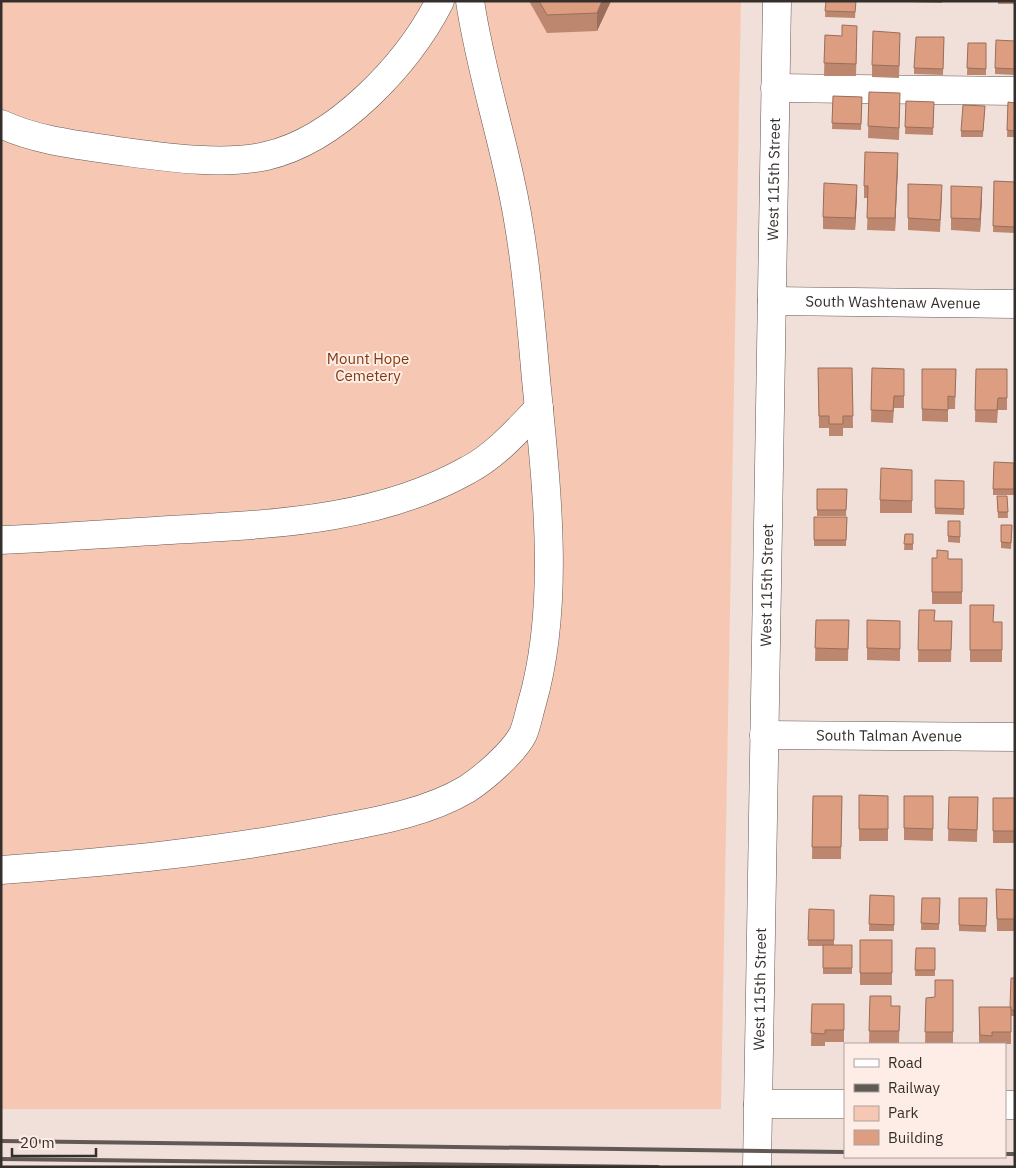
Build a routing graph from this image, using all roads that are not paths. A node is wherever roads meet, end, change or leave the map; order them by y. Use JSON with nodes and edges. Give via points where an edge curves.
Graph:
{"nodes":[{"id":1,"x":440,"y":1,"type":"edge"},
{"id":2,"x":470,"y":1,"type":"edge"},
{"id":3,"x":777,"y":1,"type":"edge"},
{"id":4,"x":775,"y":88,"type":"junction"},
{"id":5,"x":1015,"y":91,"type":"edge"},
{"id":6,"x":7,"y":130,"type":"edge"},
{"id":7,"x":772,"y":301,"type":"junction"},
{"id":8,"x":1015,"y":304,"type":"edge"},
{"id":9,"x":539,"y":408,"type":"junction"},
{"id":10,"x":1,"y":540,"type":"edge"},
{"id":11,"x":764,"y":735,"type":"junction"},
{"id":12,"x":1015,"y":737,"type":"edge"},
{"id":13,"x":1,"y":870,"type":"edge"},
{"id":14,"x":758,"y":1104,"type":"junction"},
{"id":15,"x":844,"y":1104,"type":"edge"},
{"id":16,"x":757,"y":1167,"type":"edge"}],
"edges":[{"from":1,"to":6,"type":"street","via":[[394,69],[347,115],[306,143],[266,156],[226,160],[166,158]]},
{"from":2,"to":9,"type":"street","via":[[510,179],[524,258]]},
{"from":3,"to":4,"type":"street","name":"West 115th Street"},
{"from":4,"to":5,"type":"street"},
{"from":4,"to":7,"type":"street","name":"West 115th Street"},
{"from":7,"to":8,"type":"street","name":"South Washtenaw Avenue"},
{"from":7,"to":11,"type":"street","name":"West 115th Street"},
{"from":9,"to":10,"type":"street","via":[[470,470],[417,495],[350,513],[272,524]]},
{"from":9,"to":13,"type":"street","via":[[546,492],[549,596],[542,670],[522,736],[498,764],[468,788],[442,801],[373,822],[142,859]]},
{"from":11,"to":12,"type":"street","name":"South Talman Avenue"},
{"from":11,"to":14,"type":"street","name":"West 115th Street"},
{"from":14,"to":15,"type":"street"},
{"from":14,"to":16,"type":"street","name":"West 115th Street"}]}
